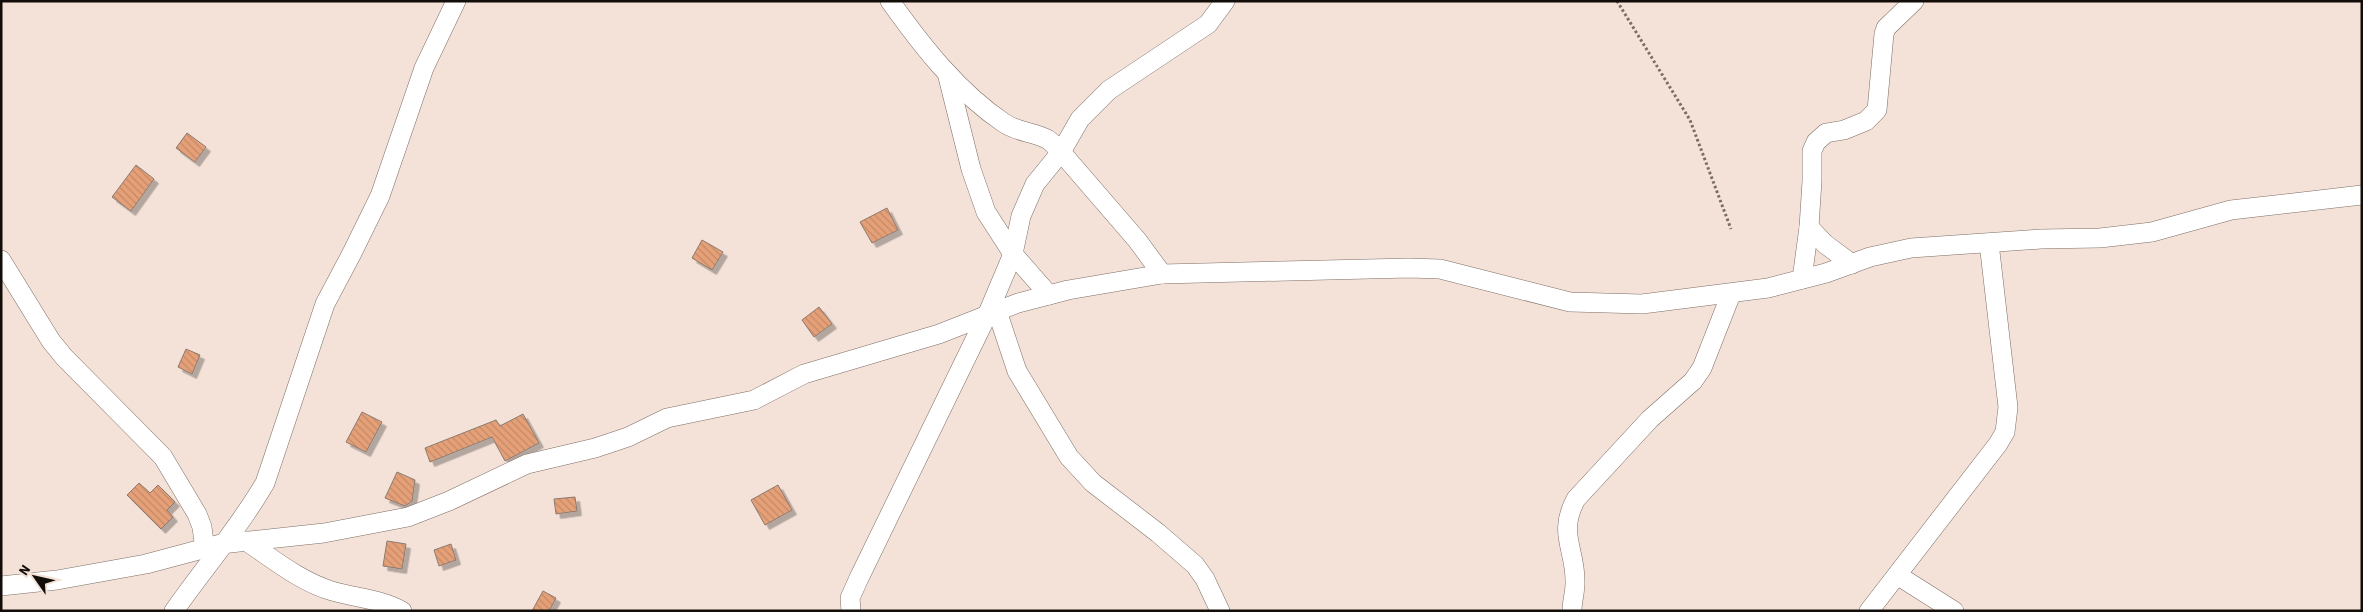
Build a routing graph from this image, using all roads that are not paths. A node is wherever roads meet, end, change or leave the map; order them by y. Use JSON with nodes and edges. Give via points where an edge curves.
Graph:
{"nodes":[{"id":1,"x":456,"y":1,"type":"edge"},
{"id":2,"x":890,"y":1,"type":"edge"},
{"id":3,"x":1225,"y":1,"type":"edge"},
{"id":4,"x":1914,"y":1,"type":"edge"},
{"id":5,"x":946,"y":73,"type":"junction"},
{"id":6,"x":1061,"y":152,"type":"junction"},
{"id":7,"x":2362,"y":195,"type":"edge"},
{"id":8,"x":1809,"y":227,"type":"junction"},
{"id":9,"x":1989,"y":243,"type":"junction"},
{"id":10,"x":1013,"y":254,"type":"junction"},
{"id":11,"x":1,"y":260,"type":"edge"},
{"id":12,"x":1852,"y":264,"type":"junction"},
{"id":13,"x":1162,"y":274,"type":"junction"},
{"id":14,"x":1802,"y":280,"type":"junction"},
{"id":15,"x":1731,"y":294,"type":"junction"},
{"id":16,"x":1049,"y":295,"type":"junction"},
{"id":17,"x":992,"y":312,"type":"junction"},
{"id":18,"x":246,"y":541,"type":"junction"},
{"id":19,"x":213,"y":547,"type":"junction"},
{"id":20,"x":1897,"y":575,"type":"junction"},
{"id":21,"x":1,"y":586,"type":"edge"},
{"id":22,"x":174,"y":611,"type":"edge"},
{"id":23,"x":402,"y":611,"type":"edge"},
{"id":24,"x":850,"y":611,"type":"edge"},
{"id":25,"x":1220,"y":611,"type":"edge"},
{"id":26,"x":1572,"y":611,"type":"edge"},
{"id":27,"x":1869,"y":611,"type":"edge"},
{"id":28,"x":1954,"y":611,"type":"edge"}],
"edges":[{"from":1,"to":19,"type":"street","via":[[424,68],[380,196],[325,304],[265,483],[254,503]]},
{"from":2,"to":5,"type":"street"},
{"from":3,"to":6,"type":"street","via":[[1208,24],[1109,90],[1080,119]]},
{"from":4,"to":8,"type":"street","via":[[1886,28],[1876,110],[1862,123],[1826,133],[1816,142],[1812,151]]},
{"from":5,"to":6,"type":"street","via":[[1005,123],[1047,139]]},
{"from":5,"to":10,"type":"street","via":[[977,191],[986,212]]},
{"from":6,"to":10,"type":"street","via":[[1035,184],[1021,216]]},
{"from":6,"to":13,"type":"street","via":[[1138,240]]},
{"from":7,"to":9,"type":"street","via":[[2231,210],[2143,233]]},
{"from":8,"to":12,"type":"street"},
{"from":8,"to":14,"type":"street"},
{"from":9,"to":12,"type":"street","via":[[1911,248]]},
{"from":9,"to":20,"type":"street","via":[[2008,407],[2006,432]]},
{"from":10,"to":16,"type":"street"},
{"from":10,"to":17,"type":"street"},
{"from":11,"to":19,"type":"street","via":[[64,357],[163,457],[198,514]]},
{"from":12,"to":14,"type":"street"},
{"from":13,"to":15,"type":"street","via":[[1440,269],[1570,302],[1642,304]]},
{"from":13,"to":16,"type":"street"},
{"from":14,"to":15,"type":"street"},
{"from":15,"to":26,"type":"street","via":[[1702,368],[1693,381],[1650,419],[1576,500],[1568,514],[1566,525],[1575,584]]},
{"from":16,"to":17,"type":"street"},
{"from":17,"to":18,"type":"street","via":[[939,334],[804,374],[754,400],[668,418],[596,448],[526,464],[408,517],[324,533]]},
{"from":17,"to":24,"type":"street","via":[[859,578],[850,598]]},
{"from":17,"to":25,"type":"street","via":[[1017,371],[1069,458],[1093,483],[1195,565]]},
{"from":18,"to":19,"type":"street"},
{"from":18,"to":23,"type":"street","via":[[312,583],[388,604]]},
{"from":19,"to":21,"type":"street","via":[[119,569]]},
{"from":19,"to":22,"type":"street"},
{"from":20,"to":27,"type":"street"},
{"from":20,"to":28,"type":"street"}]}
